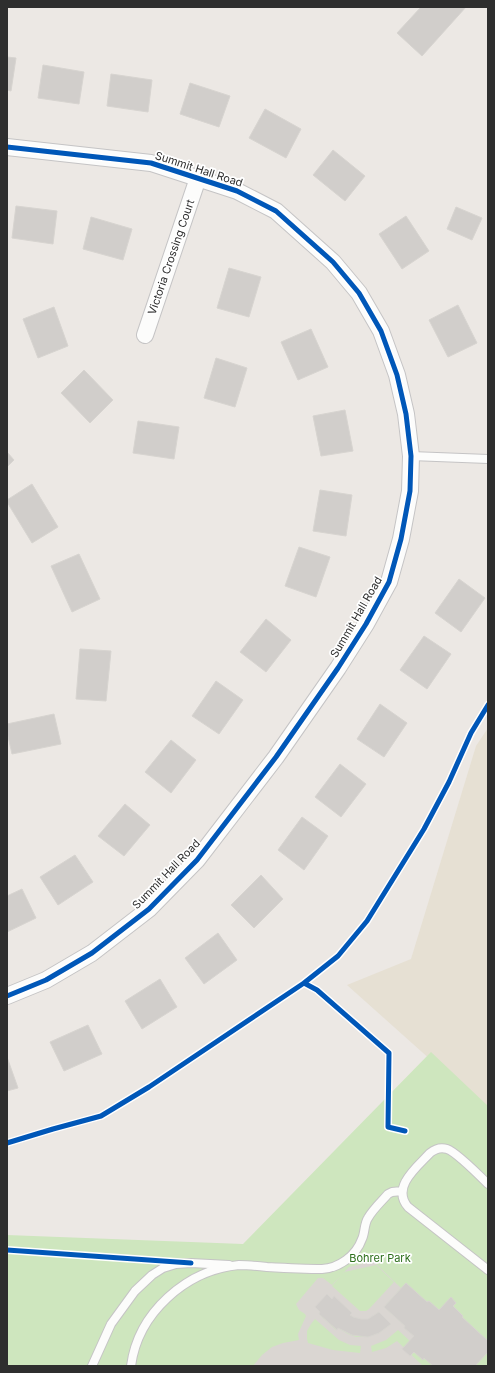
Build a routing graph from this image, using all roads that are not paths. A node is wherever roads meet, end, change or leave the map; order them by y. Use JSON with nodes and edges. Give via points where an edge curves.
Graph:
{"nodes":[{"id":1,"x":7,"y":146,"type":"edge"},
{"id":2,"x":198,"y":178,"type":"junction"},
{"id":3,"x":145,"y":335,"type":"dead end"},
{"id":4,"x":411,"y":456,"type":"junction"},
{"id":5,"x":488,"y":459,"type":"edge"},
{"id":6,"x":7,"y":996,"type":"edge"},
{"id":7,"x":488,"y":1184,"type":"edge"},
{"id":8,"x":402,"y":1191,"type":"junction"},
{"id":9,"x":240,"y":1265,"type":"junction"},
{"id":10,"x":488,"y":1270,"type":"edge"},
{"id":11,"x":92,"y":1366,"type":"edge"},
{"id":12,"x":131,"y":1366,"type":"edge"}],
"edges":[{"from":1,"to":2,"type":"street","name":"Summit Hall Road","via":[[151,163]]},
{"from":2,"to":3,"type":"street","name":"Victoria Crossing Court"},
{"from":2,"to":4,"type":"street","name":"Summit Hall Road","via":[[238,191],[276,212],[333,262],[359,293],[381,331],[397,375],[406,414]]},
{"from":4,"to":5,"type":"lane"},
{"from":4,"to":6,"type":"street","name":"Summit Hall Road","via":[[410,491],[401,540],[389,582],[338,668],[276,757],[197,860],[149,909],[92,953],[46,980]]},
{"from":7,"to":8,"type":"lane","via":[[452,1151],[441,1149],[430,1153],[405,1181]]},
{"from":8,"to":9,"type":"lane","via":[[388,1194],[368,1218],[358,1248],[335,1267],[322,1270]]},
{"from":8,"to":10,"type":"lane","via":[[408,1207]]},
{"from":9,"to":11,"type":"lane","via":[[176,1264],[152,1274],[135,1291],[111,1324]]},
{"from":9,"to":12,"type":"lane","via":[[206,1274],[185,1284],[172,1294],[157,1308],[146,1324],[136,1343]]}]}
